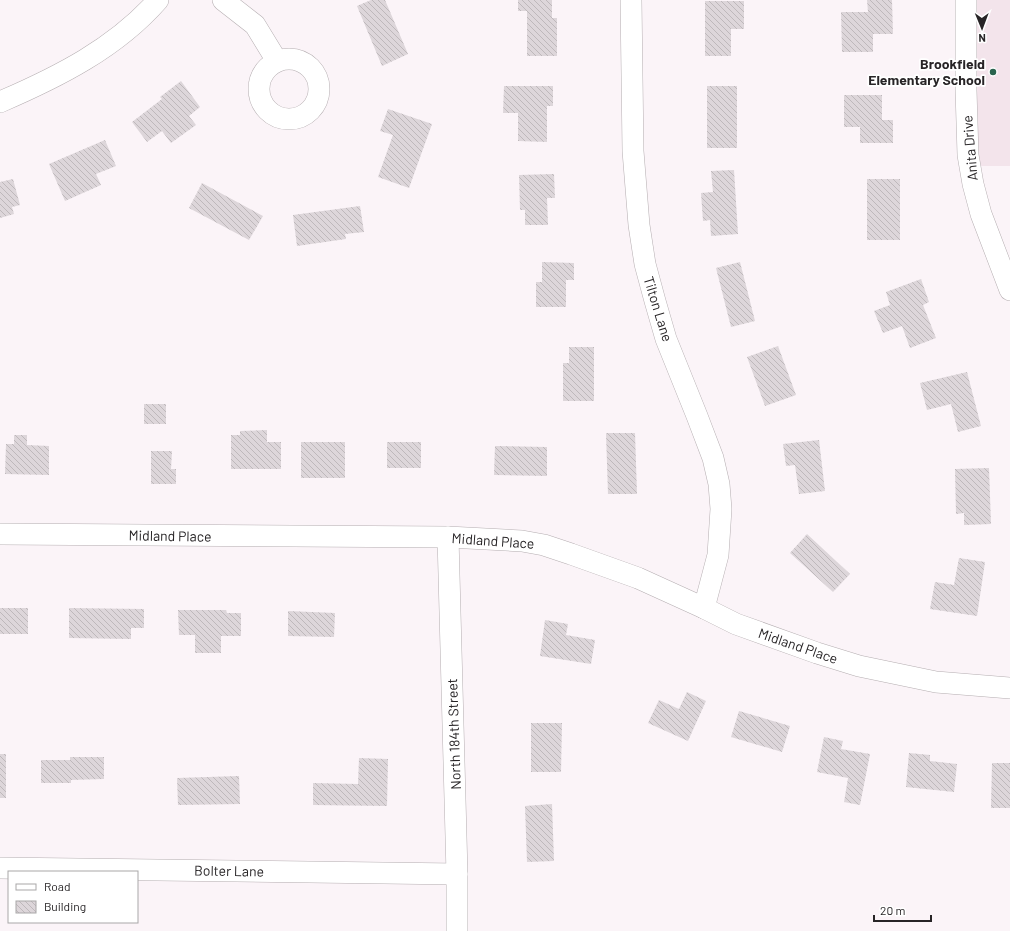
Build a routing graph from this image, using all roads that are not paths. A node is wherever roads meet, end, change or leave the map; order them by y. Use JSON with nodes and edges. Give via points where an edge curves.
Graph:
{"nodes":[{"id":1,"x":158,"y":0,"type":"edge"},
{"id":2,"x":223,"y":0,"type":"edge"},
{"id":3,"x":631,"y":0,"type":"edge"},
{"id":4,"x":966,"y":0,"type":"edge"},
{"id":5,"x":277,"y":61,"type":"dead end"},
{"id":6,"x":0,"y":102,"type":"edge"},
{"id":7,"x":1010,"y":290,"type":"edge"},
{"id":8,"x":0,"y":534,"type":"edge"},
{"id":9,"x":448,"y":537,"type":"junction"},
{"id":10,"x":704,"y":608,"type":"junction"},
{"id":11,"x":1010,"y":688,"type":"edge"},
{"id":12,"x":0,"y":868,"type":"edge"},
{"id":13,"x":457,"y":874,"type":"junction"},
{"id":14,"x":457,"y":931,"type":"edge"}],
"edges":[{"from":1,"to":6,"type":"street","via":[[125,32],[89,58],[43,83]]},
{"from":2,"to":5,"type":"street","via":[[255,25]]},
{"from":3,"to":10,"type":"street","name":"Tilton Lane","via":[[633,151],[645,264],[666,339],[713,458],[719,484],[721,509],[718,555]]},
{"from":4,"to":7,"type":"street","name":"Anita Drive","via":[[969,163],[981,214]]},
{"from":8,"to":9,"type":"street","name":"Midland Place"},
{"from":9,"to":10,"type":"street","name":"Midland Place","via":[[522,541],[544,545],[638,578]]},
{"from":9,"to":13,"type":"street","name":"North 184th Street"},
{"from":10,"to":11,"type":"street","name":"Midland Place","via":[[736,624],[859,666],[936,682]]},
{"from":12,"to":13,"type":"street","name":"Bolter Lane"},
{"from":13,"to":14,"type":"street","name":"North 184th Street"}]}
